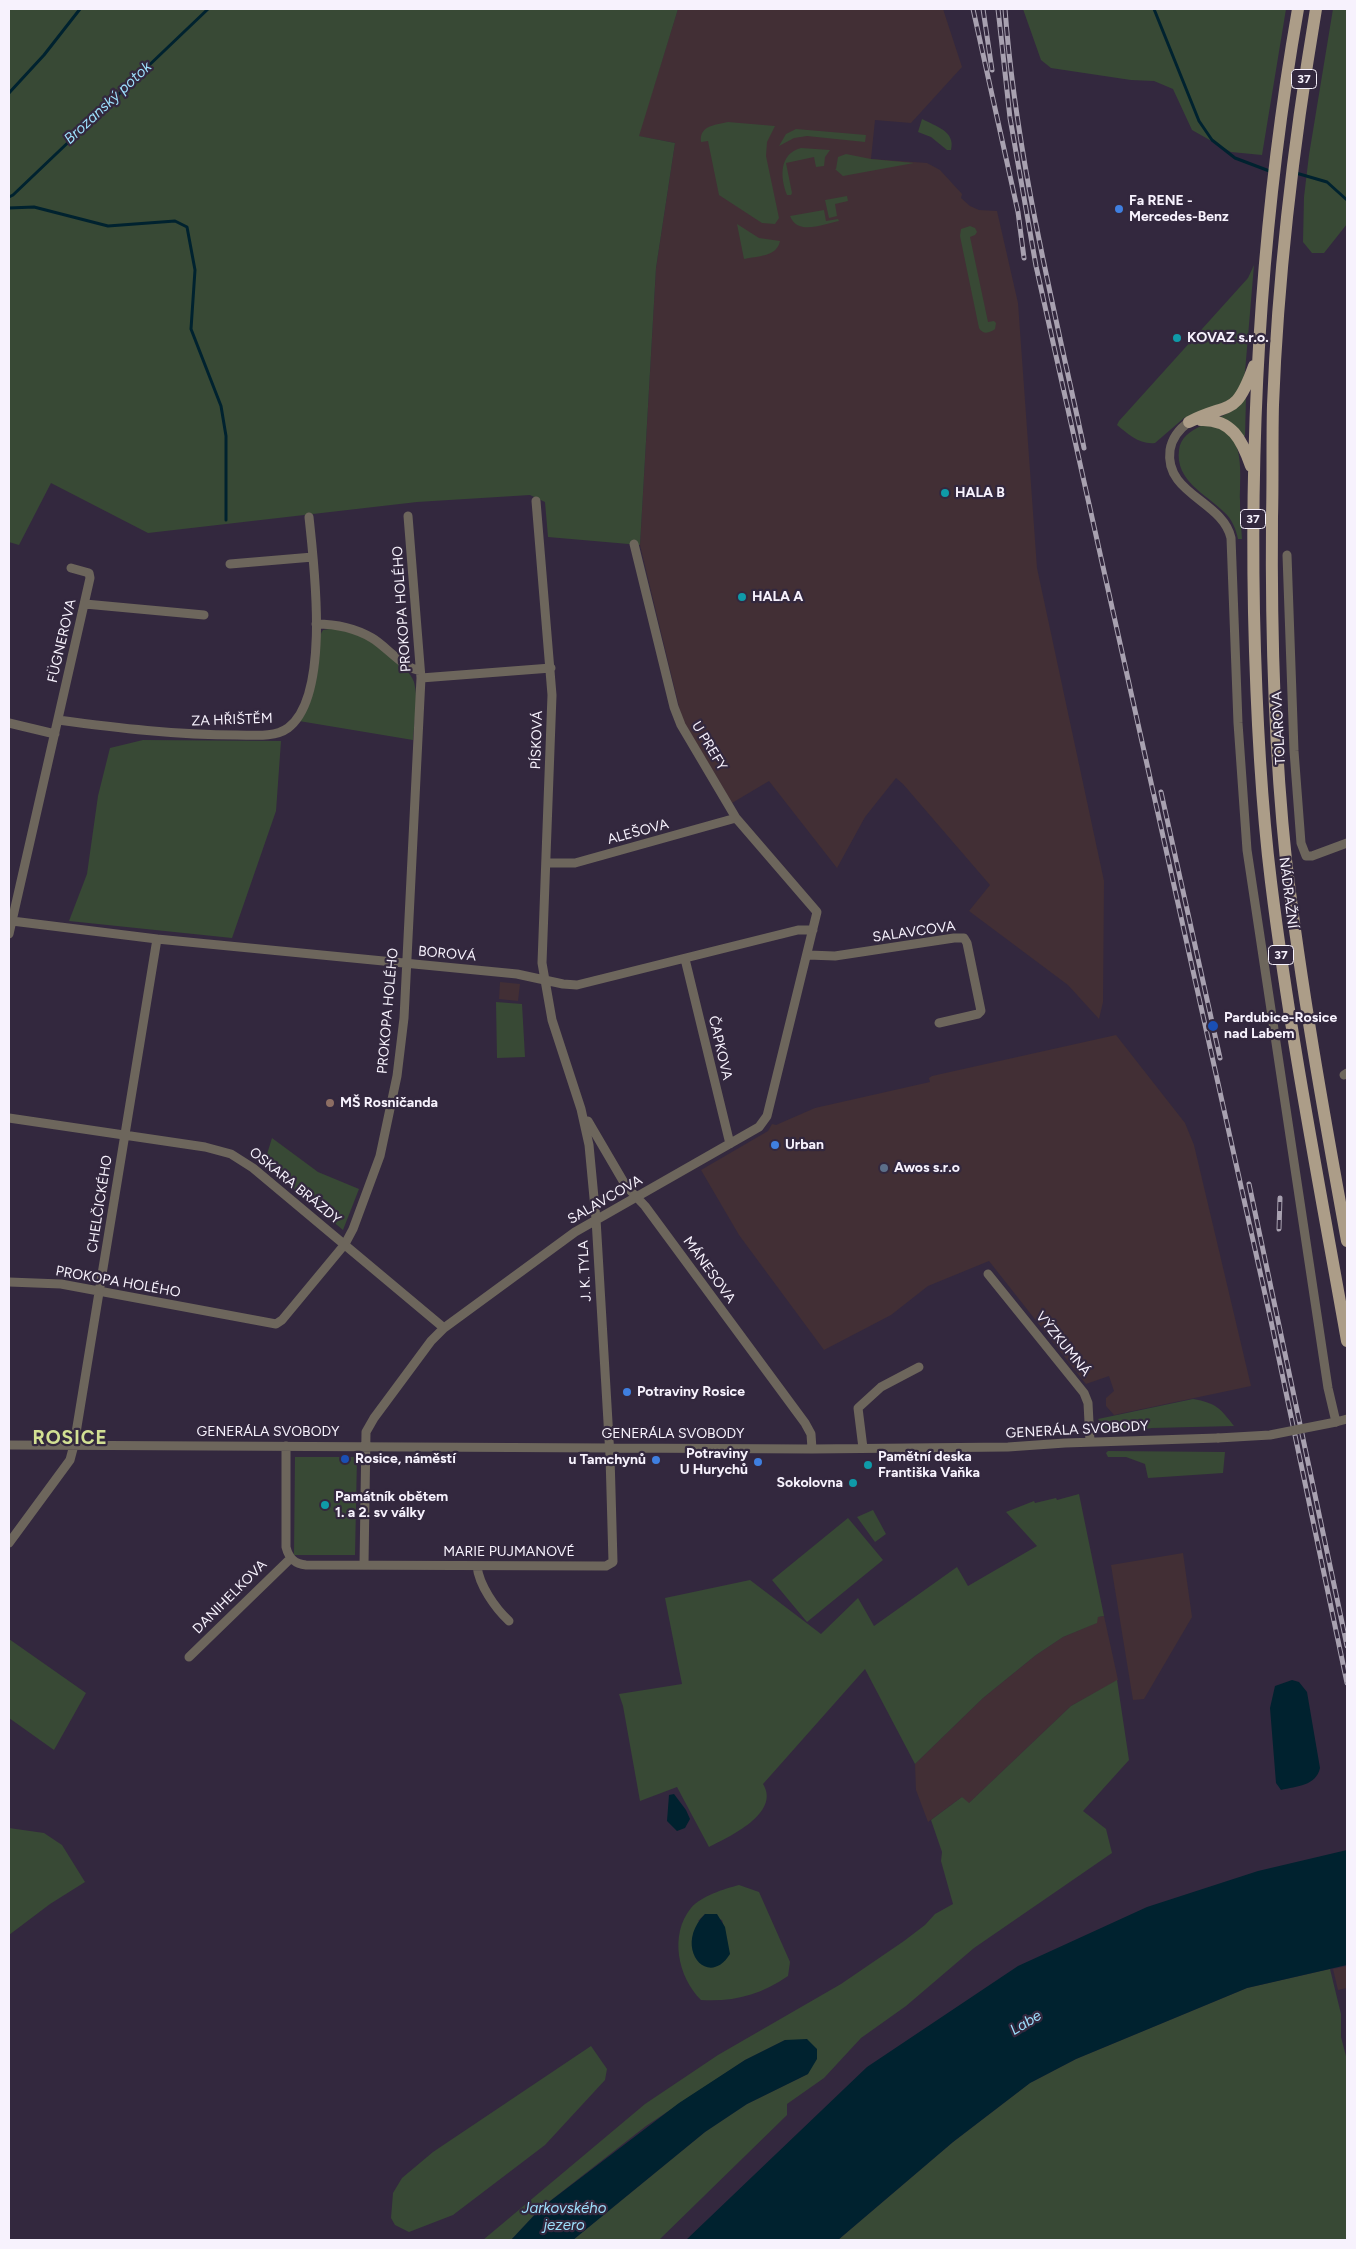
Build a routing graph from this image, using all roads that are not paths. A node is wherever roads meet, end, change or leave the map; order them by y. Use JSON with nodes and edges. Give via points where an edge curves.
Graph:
{"nodes":[{"id":1,"x":1298,"y":9,"type":"edge"},
{"id":2,"x":1316,"y":9,"type":"edge"},
{"id":3,"x":1258,"y":356,"type":"junction"},
{"id":4,"x":1189,"y":422,"type":"junction"},
{"id":5,"x":1254,"y":474,"type":"junction"},
{"id":6,"x":536,"y":500,"type":"dead end"},
{"id":7,"x":408,"y":516,"type":"dead end"},
{"id":8,"x":309,"y":517,"type":"dead end"},
{"id":9,"x":634,"y":544,"type":"dead end"},
{"id":10,"x":1287,"y":555,"type":"dead end"},
{"id":11,"x":313,"y":557,"type":"junction"},
{"id":12,"x":230,"y":564,"type":"dead end"},
{"id":13,"x":71,"y":568,"type":"dead end"},
{"id":14,"x":85,"y":604,"type":"junction"},
{"id":15,"x":204,"y":615,"type":"dead end"},
{"id":16,"x":316,"y":624,"type":"junction"},
{"id":17,"x":551,"y":668,"type":"junction"},
{"id":18,"x":420,"y":674,"type":"junction"},
{"id":19,"x":58,"y":720,"type":"junction"},
{"id":20,"x":9,"y":723,"type":"edge"},
{"id":21,"x":55,"y":734,"type":"junction"},
{"id":22,"x":736,"y":818,"type":"junction"},
{"id":23,"x":1347,"y":844,"type":"edge"},
{"id":24,"x":546,"y":863,"type":"junction"},
{"id":25,"x":12,"y":921,"type":"junction"},
{"id":26,"x":813,"y":930,"type":"junction"},
{"id":27,"x":9,"y":934,"type":"edge"},
{"id":28,"x":157,"y":939,"type":"junction"},
{"id":29,"x":808,"y":955,"type":"junction"},
{"id":30,"x":685,"y":959,"type":"junction"},
{"id":31,"x":407,"y":964,"type":"junction"},
{"id":32,"x":545,"y":980,"type":"junction"},
{"id":33,"x":939,"y":1023,"type":"dead end"},
{"id":34,"x":581,"y":1109,"type":"junction"},
{"id":35,"x":9,"y":1118,"type":"edge"},
{"id":36,"x":125,"y":1135,"type":"junction"},
{"id":37,"x":730,"y":1144,"type":"junction"},
{"id":38,"x":636,"y":1198,"type":"junction"},
{"id":39,"x":596,"y":1219,"type":"junction"},
{"id":40,"x":1347,"y":1241,"type":"edge"},
{"id":41,"x":345,"y":1244,"type":"junction"},
{"id":42,"x":988,"y":1274,"type":"dead end"},
{"id":43,"x":9,"y":1282,"type":"edge"},
{"id":44,"x":100,"y":1291,"type":"junction"},
{"id":45,"x":444,"y":1328,"type":"junction"},
{"id":46,"x":1347,"y":1341,"type":"edge"},
{"id":47,"x":919,"y":1367,"type":"dead end"},
{"id":48,"x":1347,"y":1419,"type":"edge"},
{"id":49,"x":1336,"y":1422,"type":"junction"},
{"id":50,"x":1090,"y":1442,"type":"junction"},
{"id":51,"x":9,"y":1445,"type":"edge"},
{"id":52,"x":74,"y":1445,"type":"junction"},
{"id":53,"x":286,"y":1446,"type":"junction"},
{"id":54,"x":364,"y":1446,"type":"junction"},
{"id":55,"x":610,"y":1448,"type":"junction"},
{"id":56,"x":863,"y":1448,"type":"junction"},
{"id":57,"x":812,"y":1449,"type":"junction"},
{"id":58,"x":9,"y":1543,"type":"edge"},
{"id":59,"x":291,"y":1558,"type":"junction"},
{"id":60,"x":364,"y":1565,"type":"junction"},
{"id":61,"x":477,"y":1566,"type":"junction"},
{"id":62,"x":509,"y":1621,"type":"dead end"},
{"id":63,"x":189,"y":1657,"type":"dead end"}],
"edges":[{"from":1,"to":3,"type":"main road","number":"37","via":[[1276,148]]},
{"from":2,"to":40,"type":"main road","name":"NÁDRAŽNÍ","number":"37","via":[[1294,150],[1275,382],[1272,620],[1286,860]]},
{"from":3,"to":4,"type":"main road","via":[[1238,401],[1227,409]]},
{"from":3,"to":5,"type":"main road","number":"37"},
{"from":4,"to":5,"type":"main road","via":[[1213,420],[1231,428],[1243,444]]},
{"from":4,"to":49,"type":"street","via":[[1180,429],[1171,444],[1172,471],[1182,485],[1226,524],[1232,544],[1238,723],[1247,850],[1306,1248]]},
{"from":5,"to":46,"type":"main road","name":"NÁDRAŽNÍ","number":"37","via":[[1253,564],[1258,708],[1271,880],[1303,1094]]},
{"from":6,"to":17,"type":"street","name":"PÍSKOVÁ"},
{"from":7,"to":18,"type":"street","name":"PROKOPA HOLÉHO"},
{"from":8,"to":11,"type":"street","name":"ZA HŘIŠTĚM"},
{"from":9,"to":22,"type":"street","name":"U PREFY","via":[[677,717]]},
{"from":10,"to":23,"type":"street","name":"TOLAROVA","via":[[1301,844],[1306,856],[1312,856]]},
{"from":11,"to":12,"type":"street"},
{"from":11,"to":16,"type":"street","name":"ZA HŘIŠTĚM"},
{"from":13,"to":14,"type":"street","name":"FÜGNEROVA","via":[[89,573]]},
{"from":14,"to":15,"type":"street"},
{"from":14,"to":19,"type":"street","name":"FÜGNEROVA"},
{"from":16,"to":18,"type":"street","via":[[336,625],[365,634]]},
{"from":16,"to":19,"type":"street","name":"ZA HŘIŠTĚM","via":[[310,690],[296,719],[281,732],[258,735],[168,734]]},
{"from":17,"to":18,"type":"street"},
{"from":17,"to":24,"type":"street","name":"PÍSKOVÁ"},
{"from":18,"to":31,"type":"street","name":"PROKOPA HOLÉHO"},
{"from":19,"to":21,"type":"street","name":"FÜGNEROVA"},
{"from":20,"to":21,"type":"street"},
{"from":21,"to":25,"type":"street","name":"FÜGNEROVA"},
{"from":22,"to":24,"type":"street","name":"ALEŠOVA","via":[[575,863]]},
{"from":22,"to":26,"type":"street","name":"U PREFY","via":[[816,909]]},
{"from":24,"to":32,"type":"street","name":"PÍSKOVÁ","via":[[542,952]]},
{"from":25,"to":27,"type":"street","name":"FÜGNEROVA"},
{"from":25,"to":28,"type":"street","name":"BOROVÁ"},
{"from":26,"to":29,"type":"street","name":"SALAVCOVA"},
{"from":26,"to":30,"type":"street","name":"BOROVÁ","via":[[798,930]]},
{"from":28,"to":31,"type":"street","name":"BOROVÁ"},
{"from":28,"to":36,"type":"street","name":"CHELČICKÉHO"},
{"from":29,"to":33,"type":"street","name":"SALAVCOVA","via":[[835,956],[964,938],[981,1011]]},
{"from":29,"to":37,"type":"street","name":"SALAVCOVA","via":[[767,1116],[759,1127]]},
{"from":30,"to":32,"type":"street","name":"BOROVÁ","via":[[584,984]]},
{"from":30,"to":37,"type":"street","name":"ČAPKOVA"},
{"from":31,"to":32,"type":"street","name":"BOROVÁ","via":[[517,974]]},
{"from":31,"to":41,"type":"street","name":"PROKOPA HOLÉHO","via":[[401,1047],[385,1136],[360,1213]]},
{"from":32,"to":34,"type":"street","name":"J. K. TYLA","via":[[552,1020]]},
{"from":34,"to":38,"type":"street","name":"MÁNESOVA"},
{"from":34,"to":39,"type":"street","name":"J. K. TYLA","via":[[589,1145]]},
{"from":35,"to":36,"type":"street","name":"OSKARA BRÁZDY"},
{"from":36,"to":41,"type":"street","name":"OSKARA BRÁZDY","via":[[231,1154],[253,1168]]},
{"from":36,"to":44,"type":"street","name":"CHELČICKÉHO"},
{"from":37,"to":38,"type":"street","name":"SALAVCOVA"},
{"from":38,"to":39,"type":"street","name":"SALAVCOVA"},
{"from":38,"to":57,"type":"street","name":"MÁNESOVA","via":[[805,1423],[811,1434]]},
{"from":39,"to":45,"type":"street","name":"SALAVCOVA"},
{"from":39,"to":55,"type":"street","name":"J. K. TYLA"},
{"from":41,"to":44,"type":"street","name":"PROKOPA HOLÉHO","via":[[276,1324]]},
{"from":41,"to":45,"type":"street","name":"OSKARA BRÁZDY"},
{"from":42,"to":50,"type":"street","name":"VÝZKUMNÁ","via":[[1084,1393],[1088,1403]]},
{"from":43,"to":44,"type":"street","name":"PROKOPA HOLÉHO","via":[[61,1284]]},
{"from":44,"to":52,"type":"street","name":"CHELČICKÉHO"},
{"from":45,"to":54,"type":"street","name":"SALAVCOVA","via":[[370,1423]]},
{"from":47,"to":56,"type":"street","via":[[881,1387],[858,1408]]},
{"from":48,"to":49,"type":"street","name":"GENERÁLA SVOBODY"},
{"from":49,"to":50,"type":"street","name":"GENERÁLA SVOBODY","bridge":true,"via":[[1270,1435]]},
{"from":50,"to":56,"type":"street","name":"GENERÁLA SVOBODY","via":[[1008,1447]]},
{"from":51,"to":52,"type":"street","name":"GENERÁLA SVOBODY"},
{"from":52,"to":53,"type":"street","name":"GENERÁLA SVOBODY"},
{"from":52,"to":58,"type":"street","name":"CHELČICKÉHO","via":[[70,1460]]},
{"from":53,"to":54,"type":"street","name":"GENERÁLA SVOBODY"},
{"from":53,"to":59,"type":"street","via":[[286,1540]]},
{"from":54,"to":55,"type":"street","name":"GENERÁLA SVOBODY"},
{"from":54,"to":60,"type":"street","name":"SALAVCOVA"},
{"from":55,"to":57,"type":"street","name":"GENERÁLA SVOBODY"},
{"from":55,"to":61,"type":"street","name":"MARIE PUJMANOVÉ","via":[[614,1557],[611,1564]]},
{"from":56,"to":57,"type":"street","name":"GENERÁLA SVOBODY"},
{"from":59,"to":60,"type":"street","name":"MARIE PUJMANOVÉ","via":[[306,1565]]},
{"from":59,"to":63,"type":"street","name":"DANIHELKOVA"},
{"from":60,"to":61,"type":"street","name":"MARIE PUJMANOVÉ"},
{"from":61,"to":62,"type":"street","via":[[479,1577]]}]}
